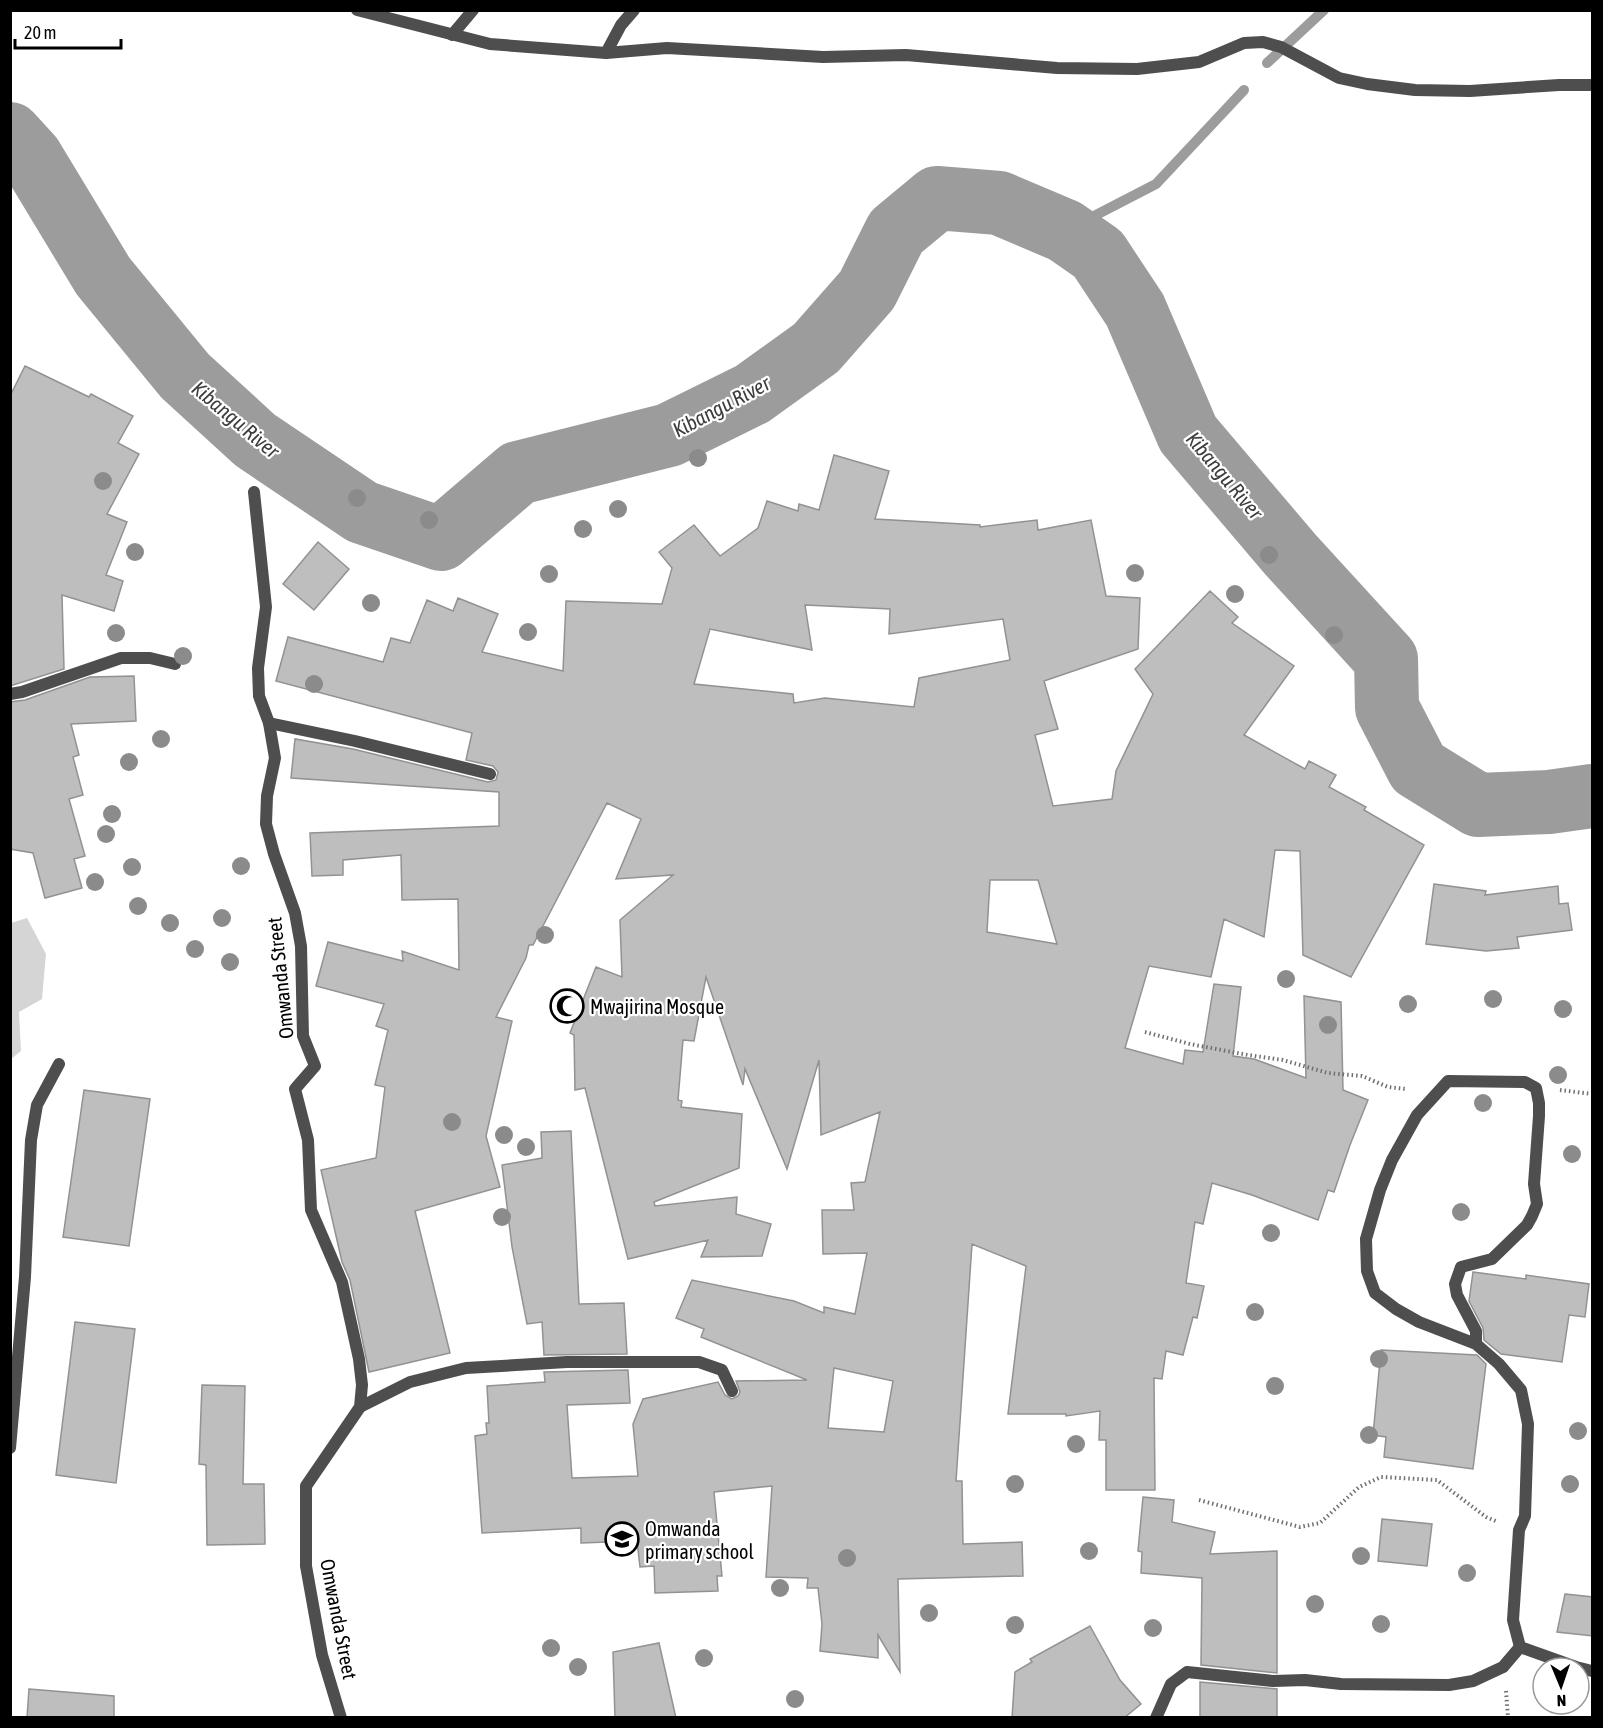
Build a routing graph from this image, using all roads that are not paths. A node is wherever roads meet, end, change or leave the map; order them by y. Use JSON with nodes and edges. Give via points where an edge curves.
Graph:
{"nodes":[{"id":1,"x":357,"y":10,"type":"edge"},
{"id":2,"x":473,"y":10,"type":"edge"},
{"id":3,"x":634,"y":10,"type":"edge"},
{"id":4,"x":452,"y":35,"type":"junction"},
{"id":5,"x":606,"y":53,"type":"junction"},
{"id":6,"x":1593,"y":85,"type":"edge"},
{"id":7,"x":254,"y":492,"type":"dead end"},
{"id":8,"x":175,"y":664,"type":"dead end"},
{"id":9,"x":10,"y":694,"type":"edge"},
{"id":10,"x":269,"y":723,"type":"junction"},
{"id":11,"x":490,"y":774,"type":"dead end"},
{"id":12,"x":59,"y":1064,"type":"dead end"},
{"id":13,"x":1476,"y":1344,"type":"junction"},
{"id":14,"x":732,"y":1391,"type":"dead end"},
{"id":15,"x":360,"y":1407,"type":"junction"},
{"id":16,"x":10,"y":1448,"type":"edge"},
{"id":17,"x":1520,"y":1647,"type":"junction"},
{"id":18,"x":1593,"y":1671,"type":"edge"},
{"id":19,"x":341,"y":1718,"type":"edge"},
{"id":20,"x":1156,"y":1718,"type":"edge"}],
"edges":[{"from":1,"to":4,"type":"street"},
{"from":2,"to":4,"type":"street"},
{"from":3,"to":5,"type":"street"},
{"from":4,"to":5,"type":"street","via":[[490,44]]},
{"from":5,"to":6,"type":"street","via":[[667,48],[823,57],[906,55],[1057,68],[1137,69],[1199,62],[1244,43],[1263,42],[1281,47],[1339,78],[1367,84],[1470,91]]},
{"from":7,"to":10,"type":"street","name":"Omwanda Street","via":[[266,607],[258,668],[259,696]]},
{"from":8,"to":9,"type":"street","via":[[150,658],[121,658]]},
{"from":10,"to":11,"type":"street"},
{"from":10,"to":15,"type":"street","name":"Omwanda Street","via":[[275,758],[266,824],[295,913],[301,946],[303,1036],[315,1066],[295,1089],[308,1140],[311,1210],[342,1282],[359,1359]]},
{"from":12,"to":16,"type":"street","via":[[37,1105],[31,1140],[25,1277]]},
{"from":13,"to":13,"type":"street","via":[[1476,1331],[1457,1295],[1455,1284],[1461,1267],[1492,1259],[1527,1225],[1537,1204],[1534,1184],[1539,1103],[1536,1088],[1525,1082],[1448,1081],[1417,1115],[1392,1160],[1365,1239],[1367,1271],[1374,1293],[1419,1322]]},
{"from":13,"to":17,"type":"street","via":[[1521,1390],[1528,1424],[1525,1516],[1518,1530],[1513,1620]]},
{"from":14,"to":15,"type":"street","via":[[722,1370],[699,1362],[567,1362],[465,1368],[410,1382]]},
{"from":15,"to":19,"type":"street","name":"Omwanda Street","via":[[306,1486],[306,1566],[322,1655]]},
{"from":17,"to":18,"type":"street"},
{"from":17,"to":20,"type":"street","via":[[1503,1667],[1473,1682],[1449,1685],[1273,1681],[1187,1672],[1171,1684]]}]}
